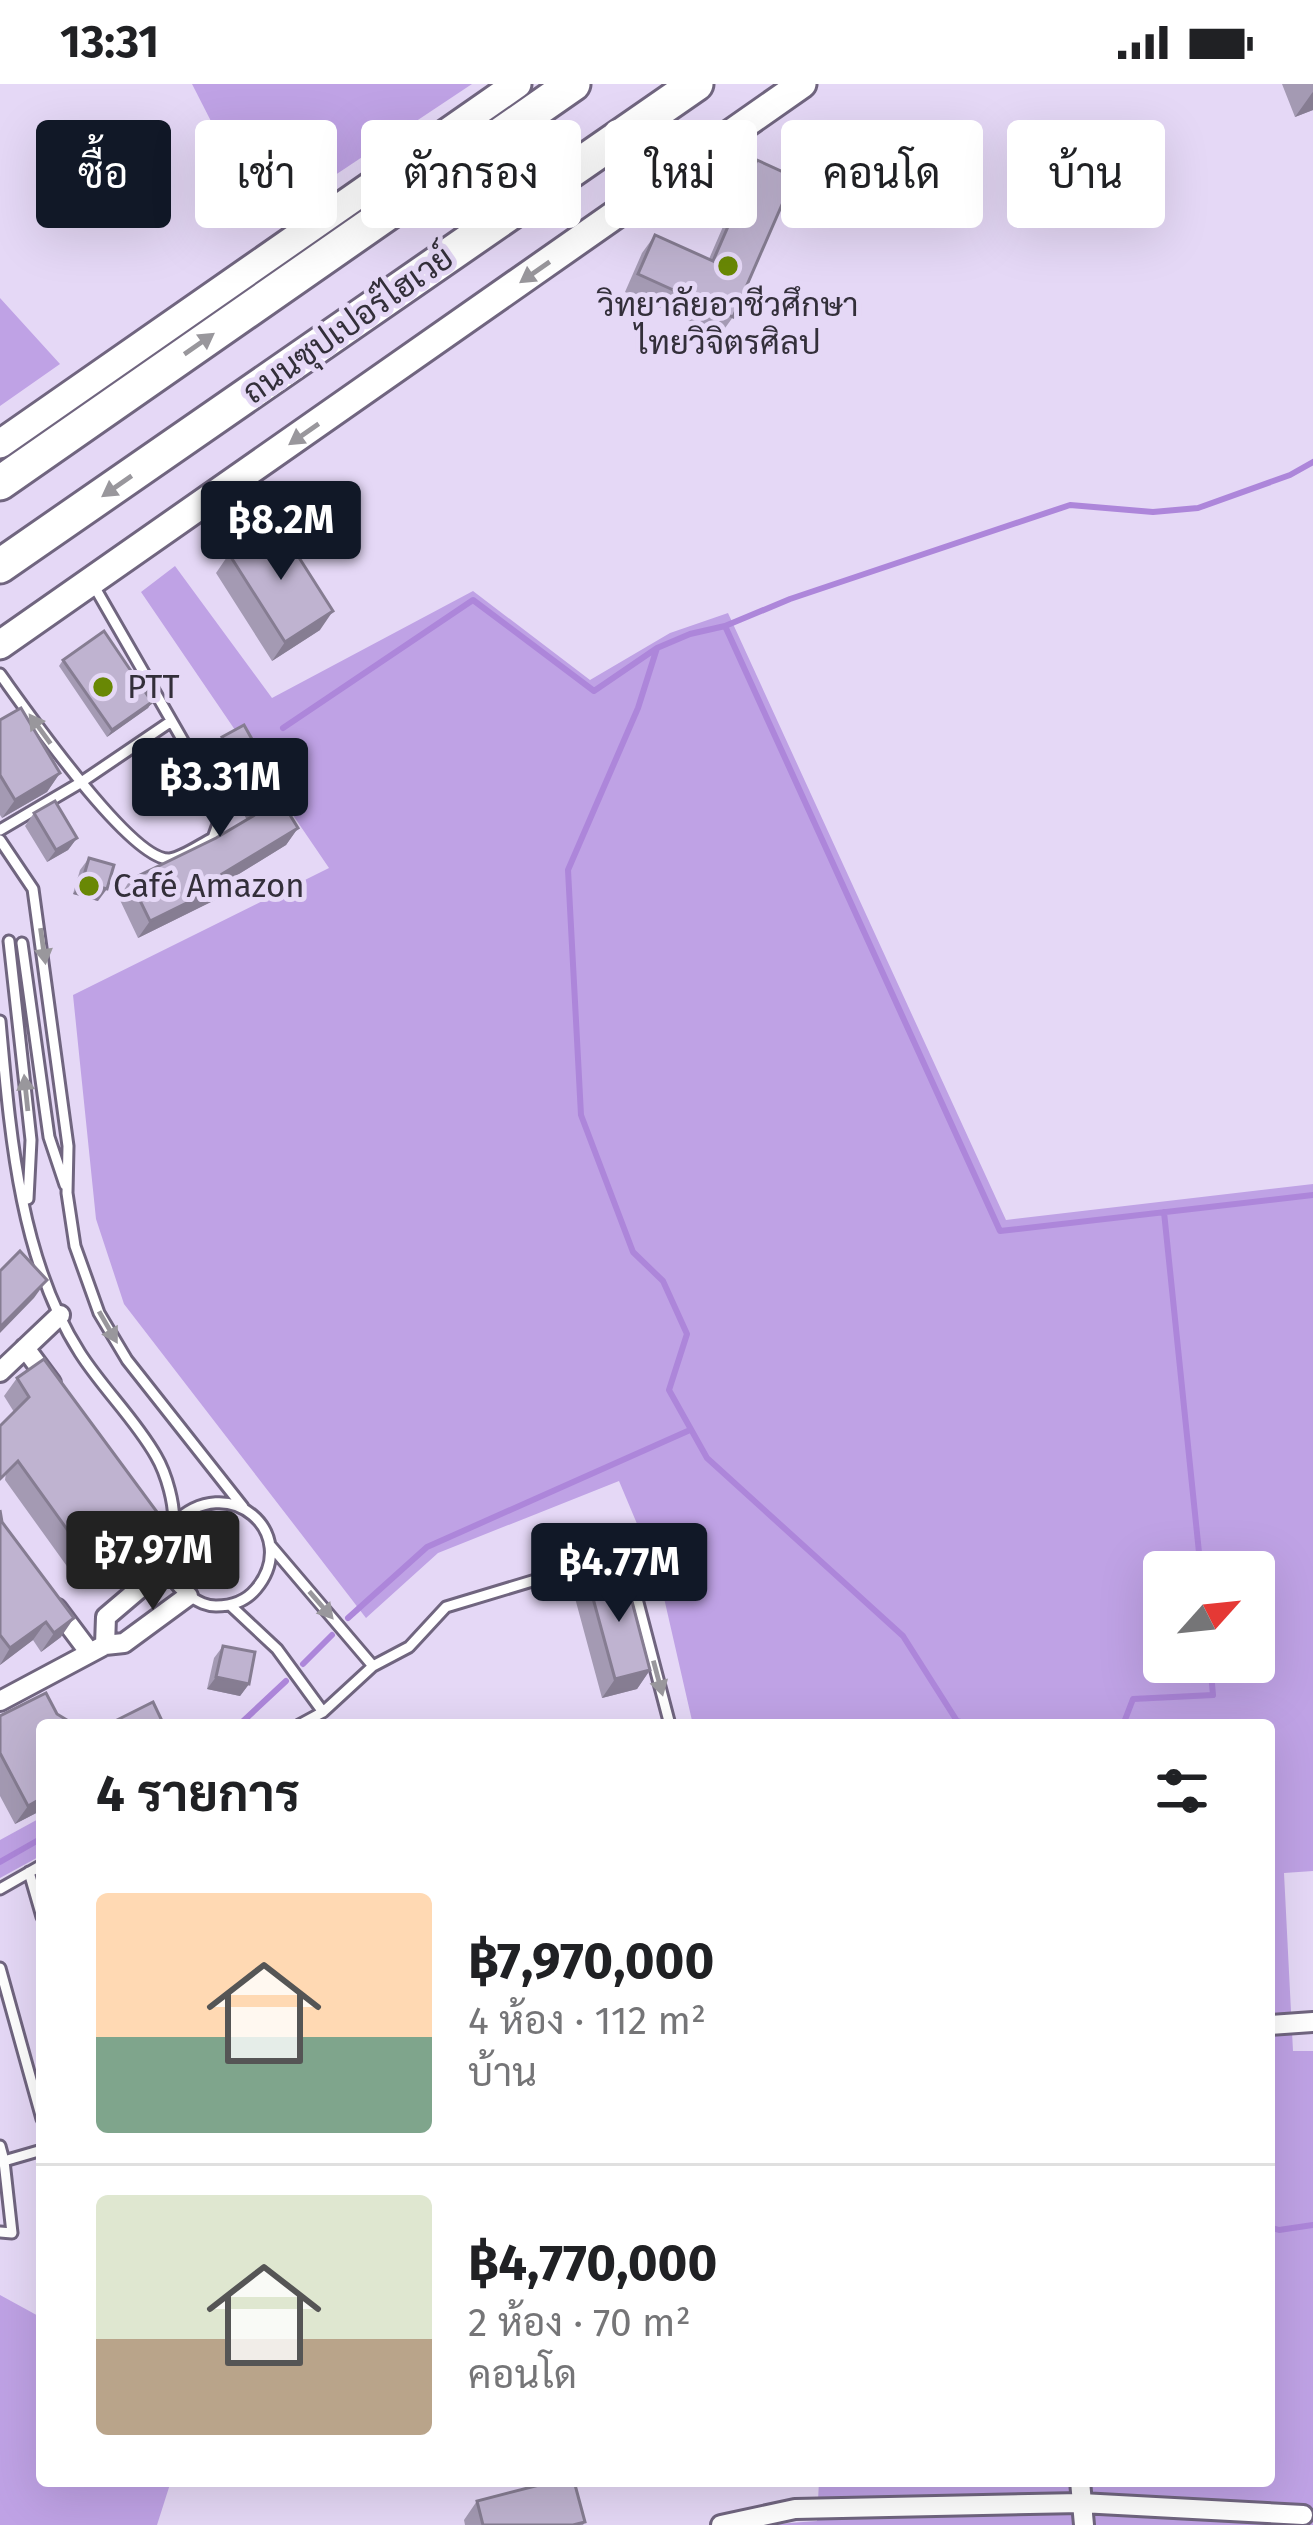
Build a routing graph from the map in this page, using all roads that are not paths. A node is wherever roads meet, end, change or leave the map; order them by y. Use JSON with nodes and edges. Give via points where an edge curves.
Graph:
{"nodes":[{"id":1,"x":518,"y":84,"type":"edge"},
{"id":2,"x":573,"y":84,"type":"edge"},
{"id":3,"x":696,"y":84,"type":"edge"},
{"id":4,"x":802,"y":84,"type":"edge"},
{"id":5,"x":0,"y":444,"type":"edge"},
{"id":6,"x":0,"y":483,"type":"edge"},
{"id":7,"x":0,"y":566,"type":"edge"},
{"id":8,"x":92,"y":583,"type":"junction"},
{"id":9,"x":0,"y":645,"type":"edge"},
{"id":10,"x":0,"y":674,"type":"edge"},
{"id":11,"x":170,"y":722,"type":"junction"},
{"id":12,"x":80,"y":783,"type":"junction"},
{"id":13,"x":0,"y":830,"type":"edge"},
{"id":14,"x":0,"y":840,"type":"edge"},
{"id":15,"x":9,"y":941,"type":"dead end"},
{"id":16,"x":22,"y":943,"type":"dead end"},
{"id":17,"x":0,"y":1021,"type":"edge"},
{"id":18,"x":67,"y":1193,"type":"junction"},
{"id":19,"x":28,"y":1210,"type":"junction"},
{"id":20,"x":60,"y":1316,"type":"junction"},
{"id":21,"x":25,"y":1348,"type":"junction"},
{"id":22,"x":0,"y":1372,"type":"edge"},
{"id":23,"x":64,"y":1399,"type":"edge"},
{"id":24,"x":244,"y":1508,"type":"junction"},
{"id":25,"x":173,"y":1524,"type":"junction"},
{"id":26,"x":269,"y":1545,"type":"junction"},
{"id":27,"x":166,"y":1566,"type":"junction"},
{"id":28,"x":38,"y":1584,"type":"edge"},
{"id":29,"x":188,"y":1596,"type":"junction"},
{"id":30,"x":230,"y":1605,"type":"junction"},
{"id":31,"x":97,"y":1649,"type":"junction"},
{"id":32,"x":374,"y":1666,"type":"junction"},
{"id":33,"x":34,"y":1683,"type":"junction"},
{"id":34,"x":0,"y":1701,"type":"edge"},
{"id":35,"x":44,"y":1704,"type":"edge"},
{"id":36,"x":323,"y":1712,"type":"junction"},
{"id":37,"x":310,"y":1719,"type":"edge"},
{"id":38,"x":668,"y":1719,"type":"edge"},
{"id":39,"x":36,"y":1868,"type":"edge"},
{"id":40,"x":29,"y":1872,"type":"junction"},
{"id":41,"x":0,"y":1889,"type":"edge"},
{"id":42,"x":36,"y":1896,"type":"edge"},
{"id":43,"x":0,"y":1969,"type":"edge"},
{"id":44,"x":1313,"y":2022,"type":"edge"},
{"id":45,"x":1275,"y":2025,"type":"edge"},
{"id":46,"x":36,"y":2098,"type":"edge"},
{"id":47,"x":0,"y":2146,"type":"edge"},
{"id":48,"x":36,"y":2152,"type":"edge"},
{"id":49,"x":2,"y":2162,"type":"edge"},
{"id":50,"x":0,"y":2233,"type":"edge"},
{"id":51,"x":1080,"y":2487,"type":"edge"},
{"id":52,"x":1082,"y":2503,"type":"junction"},
{"id":53,"x":1303,"y":2515,"type":"dead end"},
{"id":54,"x":721,"y":2525,"type":"edge"},
{"id":55,"x":1084,"y":2525,"type":"edge"}],
"edges":[{"from":1,"to":5,"type":"main road"},
{"from":6,"to":2,"type":"highway","name":"ถนนซุปเปอร์ไฮเวย์","one_way":true},
{"from":3,"to":7,"type":"highway","name":"ถนนซุปเปอร์ไฮเวย์","one_way":true},
{"from":4,"to":8,"type":"main road","one_way":true},
{"from":8,"to":9,"type":"main road"},
{"from":8,"to":11,"type":"lane"},
{"from":12,"to":10,"type":"lane","one_way":true},
{"from":11,"to":12,"type":"lane"},
{"from":11,"to":12,"type":"lane","via":[[217,800],[213,838],[171,859],[152,855]]},
{"from":12,"to":13,"type":"lane"},
{"from":14,"to":18,"type":"lane","one_way":true,"via":[[33,889],[41,930]]},
{"from":19,"to":15,"type":"lane","one_way":true,"via":[[31,1140]]},
{"from":16,"to":18,"type":"lane","via":[[50,1137]]},
{"from":17,"to":19,"type":"lane","via":[[12,1153]]},
{"from":18,"to":24,"type":"lane","one_way":true,"via":[[99,1313]]},
{"from":19,"to":20,"type":"lane"},
{"from":20,"to":21,"type":"street"},
{"from":20,"to":25,"type":"lane","via":[[156,1456]]},
{"from":21,"to":22,"type":"street"},
{"from":21,"to":23,"type":"street"},
{"from":24,"to":25,"type":"lane","via":[[197,1505]]},
{"from":24,"to":26,"type":"lane"},
{"from":25,"to":27,"type":"lane"},
{"from":26,"to":30,"type":"lane","via":[[268,1570],[255,1591]]},
{"from":26,"to":32,"type":"lane","one_way":true},
{"from":27,"to":29,"type":"lane"},
{"from":27,"to":31,"type":"street","via":[[106,1617]]},
{"from":28,"to":31,"type":"street"},
{"from":29,"to":30,"type":"lane"},
{"from":29,"to":31,"type":"street","via":[[124,1643]]},
{"from":30,"to":36,"type":"lane","via":[[278,1649]]},
{"from":31,"to":33,"type":"street"},
{"from":32,"to":36,"type":"lane"},
{"from":32,"to":38,"type":"lane","one_way":true,"via":[[409,1647],[446,1607],[625,1553]]},
{"from":33,"to":34,"type":"street"},
{"from":33,"to":35,"type":"street"},
{"from":36,"to":37,"type":"lane"},
{"from":39,"to":40,"type":"lane"},
{"from":40,"to":41,"type":"lane"},
{"from":40,"to":42,"type":"lane"},
{"from":43,"to":46,"type":"lane"},
{"from":44,"to":45,"type":"street"},
{"from":47,"to":49,"type":"lane"},
{"from":48,"to":49,"type":"lane"},
{"from":49,"to":50,"type":"lane","via":[[12,2234]]},
{"from":51,"to":52,"type":"street"},
{"from":52,"to":53,"type":"street"},
{"from":52,"to":54,"type":"street","via":[[795,2509]]},
{"from":52,"to":55,"type":"street"}]}
